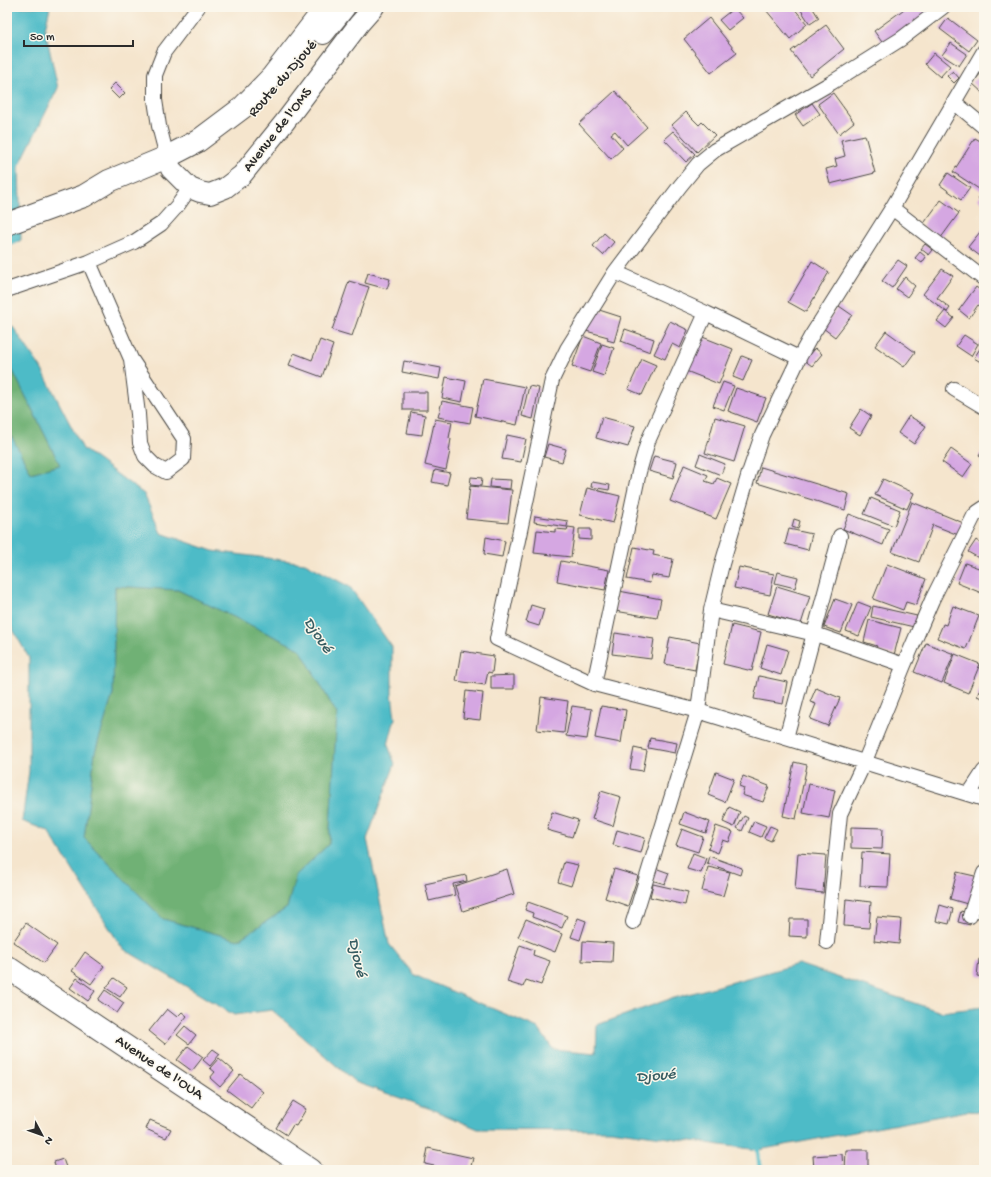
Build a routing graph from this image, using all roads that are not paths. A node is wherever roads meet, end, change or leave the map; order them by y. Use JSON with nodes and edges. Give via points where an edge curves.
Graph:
{"nodes":[{"id":1,"x":198,"y":7,"type":"edge"},
{"id":2,"x":326,"y":7,"type":"edge"},
{"id":3,"x":344,"y":7,"type":"edge"},
{"id":4,"x":374,"y":7,"type":"edge"},
{"id":5,"x":943,"y":7,"type":"edge"},
{"id":6,"x":984,"y":51,"type":"edge"},
{"id":7,"x":954,"y":102,"type":"junction"},
{"id":8,"x":984,"y":127,"type":"edge"},
{"id":9,"x":169,"y":163,"type":"junction"},
{"id":10,"x":190,"y":188,"type":"junction"},
{"id":11,"x":892,"y":208,"type":"junction"},
{"id":12,"x":7,"y":224,"type":"edge"},
{"id":13,"x":89,"y":262,"type":"junction"},
{"id":14,"x":615,"y":272,"type":"junction"},
{"id":15,"x":984,"y":279,"type":"edge"},
{"id":16,"x":7,"y":290,"type":"edge"},
{"id":17,"x":706,"y":313,"type":"junction"},
{"id":18,"x":799,"y":358,"type":"junction"},
{"id":19,"x":131,"y":359,"type":"junction"},
{"id":20,"x":954,"y":389,"type":"dead end"},
{"id":21,"x":984,"y":407,"type":"edge"},
{"id":22,"x":984,"y":508,"type":"edge"},
{"id":23,"x":840,"y":536,"type":"dead end"},
{"id":24,"x":711,"y":610,"type":"junction"},
{"id":25,"x":815,"y":634,"type":"junction"},
{"id":26,"x":904,"y":665,"type":"junction"},
{"id":27,"x":594,"y":684,"type":"junction"},
{"id":28,"x":698,"y":711,"type":"junction"},
{"id":29,"x":786,"y":738,"type":"junction"},
{"id":30,"x":865,"y":761,"type":"junction"},
{"id":31,"x":984,"y":771,"type":"edge"},
{"id":32,"x":969,"y":794,"type":"junction"},
{"id":33,"x":984,"y":799,"type":"edge"},
{"id":34,"x":984,"y":873,"type":"edge"},
{"id":35,"x":970,"y":916,"type":"dead end"},
{"id":36,"x":633,"y":922,"type":"dead end"},
{"id":37,"x":827,"y":942,"type":"dead end"},
{"id":38,"x":7,"y":967,"type":"edge"},
{"id":39,"x":311,"y":1170,"type":"edge"}],
"edges":[{"from":1,"to":9,"type":"street","via":[[164,52],[156,75],[155,100]]},
{"from":2,"to":9,"type":"main road","name":"Route du Djoué","via":[[272,77],[242,108]]},
{"from":3,"to":9,"type":"main road","name":"Route du Djoué","via":[[283,85],[237,131],[191,160]]},
{"from":4,"to":10,"type":"street","name":"Avenue de l'OMS","via":[[242,175],[225,188],[210,194]]},
{"from":5,"to":14,"type":"street","via":[[901,39],[831,83],[715,150],[698,164]]},
{"from":6,"to":7,"type":"street"},
{"from":7,"to":8,"type":"street"},
{"from":7,"to":11,"type":"street"},
{"from":9,"to":10,"type":"street","name":"Avenue de l'OMS"},
{"from":9,"to":12,"type":"main road","name":"Route du Djoué","via":[[106,196],[84,196]]},
{"from":10,"to":13,"type":"street","via":[[161,224],[134,242]]},
{"from":11,"to":15,"type":"street"},
{"from":11,"to":18,"type":"street"},
{"from":13,"to":16,"type":"street"},
{"from":13,"to":19,"type":"street"},
{"from":14,"to":17,"type":"street"},
{"from":14,"to":27,"type":"street","via":[[567,349],[552,380],[497,639]]},
{"from":17,"to":18,"type":"street"},
{"from":17,"to":27,"type":"street","via":[[646,448]]},
{"from":18,"to":24,"type":"street","via":[[759,442],[722,564]]},
{"from":19,"to":19,"type":"street","via":[[140,443],[145,456],[166,472],[183,459],[184,439]]},
{"from":20,"to":21,"type":"street"},
{"from":22,"to":26,"type":"street","via":[[974,516],[932,600]]},
{"from":23,"to":25,"type":"street"},
{"from":24,"to":25,"type":"street"},
{"from":24,"to":28,"type":"street"},
{"from":25,"to":26,"type":"street"},
{"from":25,"to":29,"type":"street"},
{"from":26,"to":30,"type":"street"},
{"from":27,"to":28,"type":"street"},
{"from":28,"to":29,"type":"street"},
{"from":28,"to":36,"type":"street"},
{"from":29,"to":30,"type":"street"},
{"from":30,"to":32,"type":"street"},
{"from":30,"to":37,"type":"street","via":[[840,814]]},
{"from":31,"to":32,"type":"street"},
{"from":32,"to":33,"type":"street"},
{"from":34,"to":35,"type":"street"},
{"from":38,"to":39,"type":"main road","name":"Avenue de l'OUA"}]}
